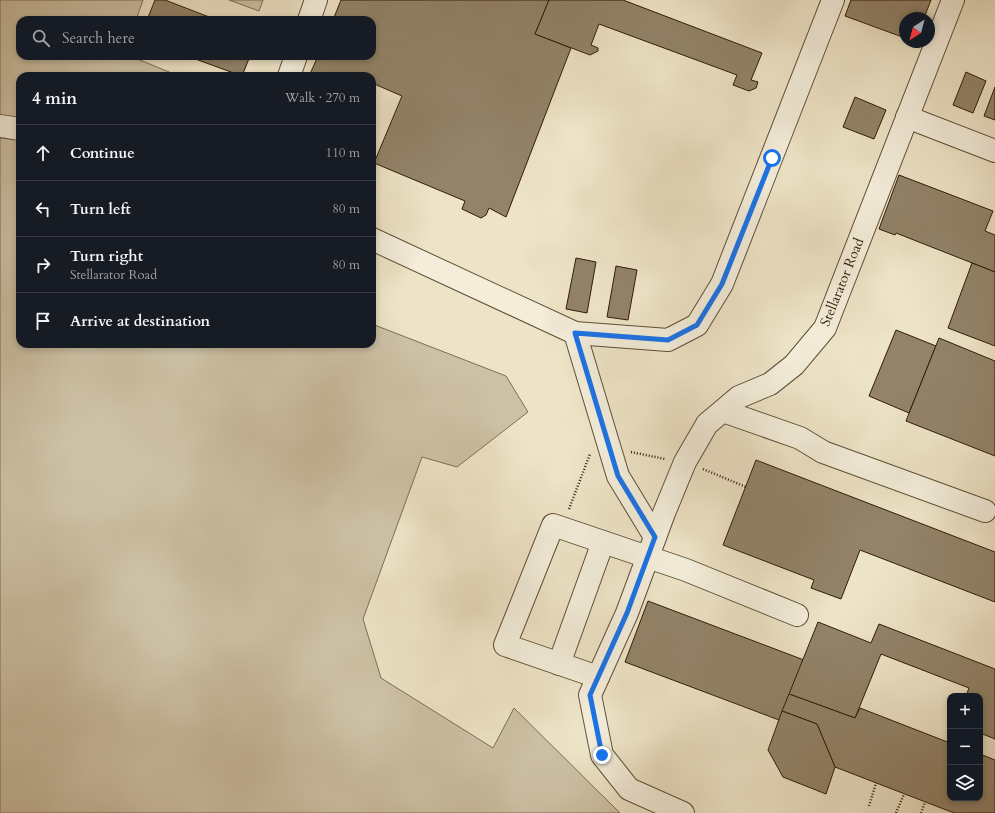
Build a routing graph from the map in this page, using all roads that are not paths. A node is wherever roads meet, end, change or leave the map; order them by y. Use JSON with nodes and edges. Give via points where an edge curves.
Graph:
{"nodes":[{"id":1,"x":316,"y":0,"type":"edge"},
{"id":2,"x":833,"y":0,"type":"edge"},
{"id":3,"x":953,"y":0,"type":"edge"},
{"id":4,"x":310,"y":16,"type":"edge"},
{"id":5,"x":295,"y":60,"type":"edge"},
{"id":6,"x":290,"y":72,"type":"edge"},
{"id":7,"x":907,"y":117,"type":"junction"},
{"id":8,"x":0,"y":126,"type":"edge"},
{"id":9,"x":16,"y":128,"type":"edge"},
{"id":10,"x":995,"y":151,"type":"edge"},
{"id":11,"x":376,"y":241,"type":"edge"},
{"id":12,"x":575,"y":333,"type":"junction"},
{"id":13,"x":723,"y":411,"type":"junction"},
{"id":14,"x":985,"y":511,"type":"dead end"},
{"id":15,"x":655,"y":537,"type":"junction"},
{"id":16,"x":603,"y":542,"type":"junction"},
{"id":17,"x":647,"y":558,"type":"junction"},
{"id":18,"x":796,"y":615,"type":"dead end"},
{"id":19,"x":559,"y":664,"type":"junction"},
{"id":20,"x":598,"y":677,"type":"junction"},
{"id":21,"x":683,"y":813,"type":"edge"}],
"edges":[{"from":1,"to":4,"type":"lane"},
{"from":2,"to":12,"type":"lane","via":[[722,284],[697,325],[668,340]]},
{"from":3,"to":7,"type":"lane","name":"Stellarator Road"},
{"from":5,"to":6,"type":"lane"},
{"from":7,"to":10,"type":"lane"},
{"from":7,"to":13,"type":"lane","name":"Stellarator Road","via":[[825,328],[794,365],[770,384],[738,397]]},
{"from":8,"to":9,"type":"lane"},
{"from":11,"to":12,"type":"lane"},
{"from":12,"to":15,"type":"lane","via":[[618,476]]},
{"from":13,"to":14,"type":"lane","via":[[800,438],[822,452]]},
{"from":13,"to":15,"type":"lane","name":"Stellarator Road","via":[[707,424],[685,462]]},
{"from":15,"to":17,"type":"lane","name":"Stellarator Road"},
{"from":16,"to":17,"type":"lane"},
{"from":16,"to":19,"type":"lane"},
{"from":16,"to":19,"type":"lane","via":[[553,525],[505,645]]},
{"from":17,"to":18,"type":"lane","via":[[686,570]]},
{"from":17,"to":20,"type":"lane","name":"Stellarator Road","via":[[627,613]]},
{"from":19,"to":20,"type":"lane"},
{"from":20,"to":21,"type":"lane","name":"Stellarator Road","via":[[590,695],[602,755],[629,789]]}]}
